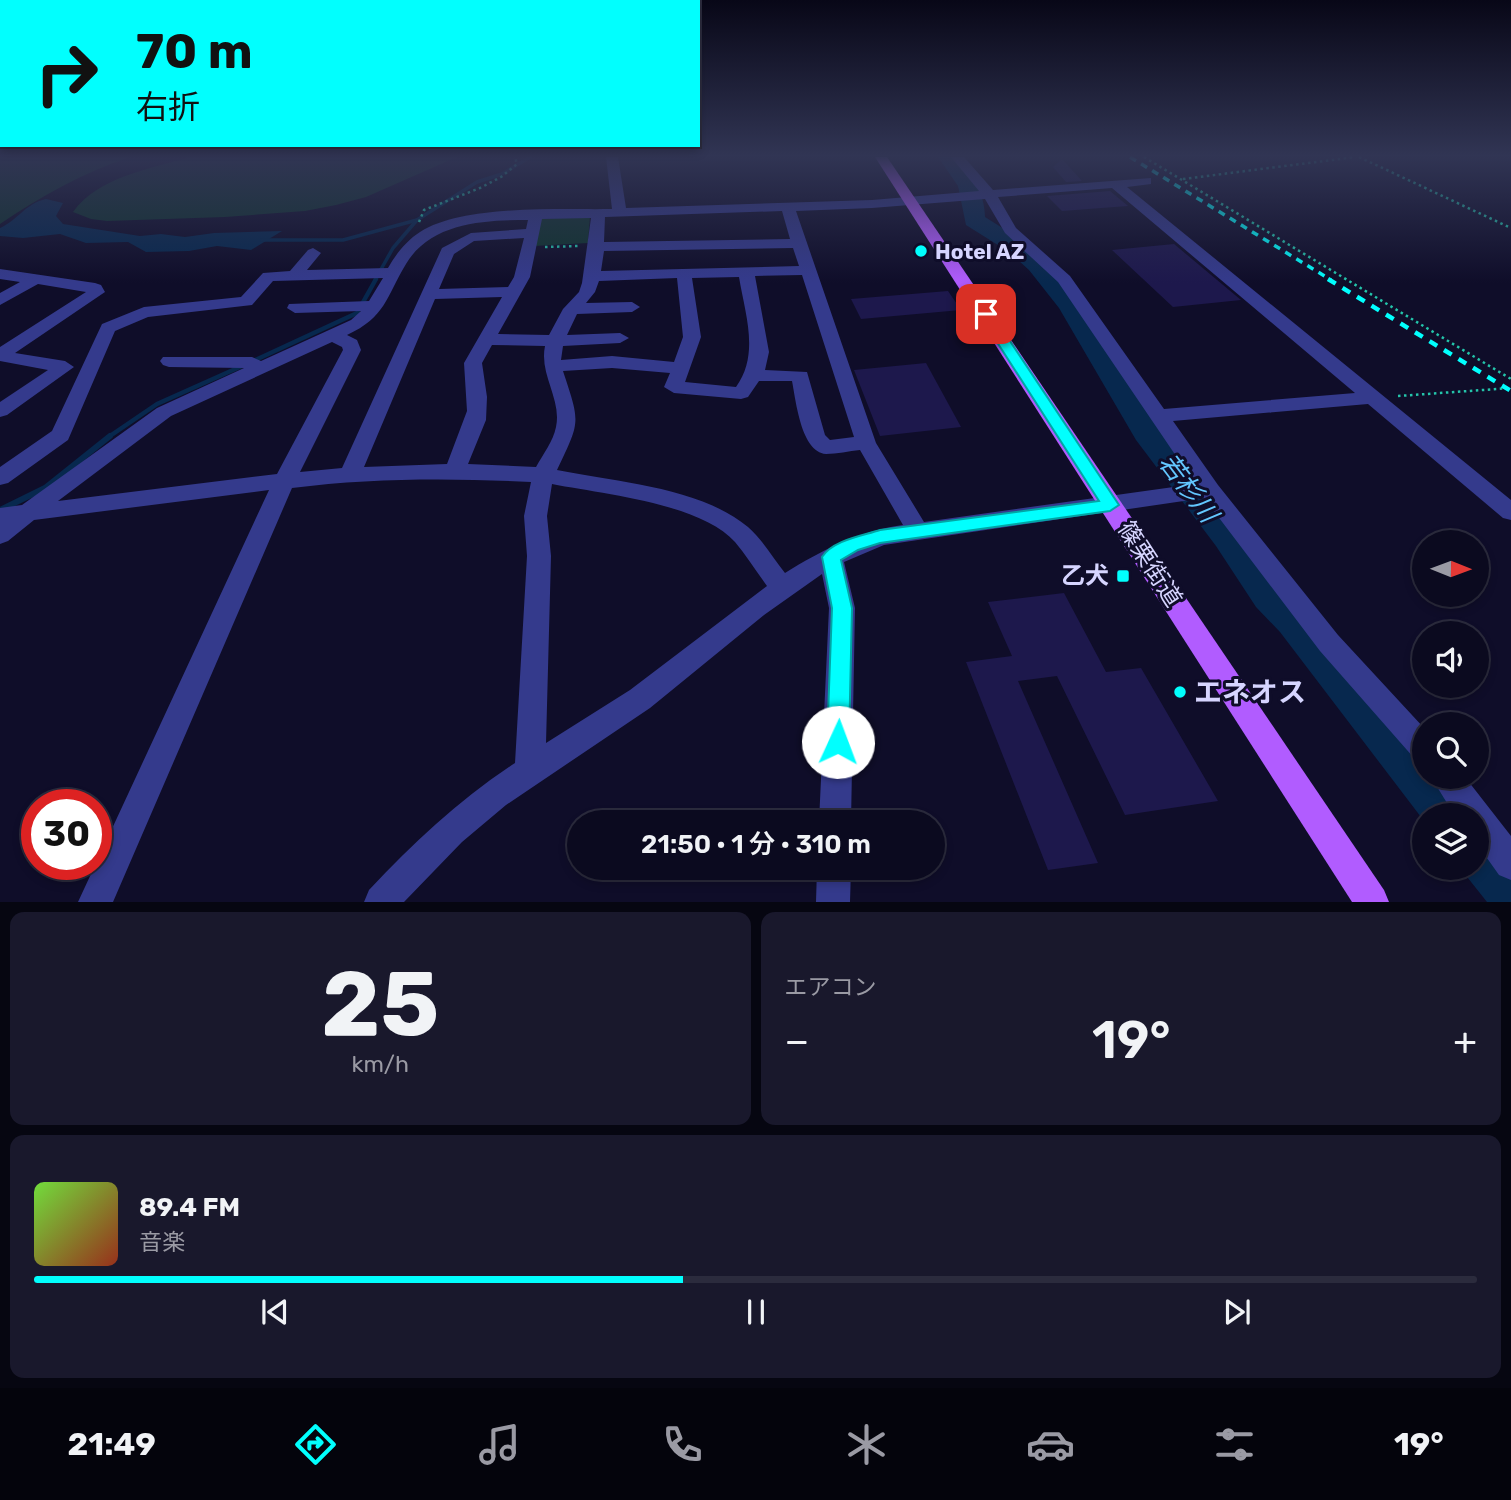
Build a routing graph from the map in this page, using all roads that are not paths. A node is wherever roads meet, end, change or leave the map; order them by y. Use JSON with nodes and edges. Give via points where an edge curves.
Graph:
{"nodes":[{"id":1,"x":617,"y":199,"type":"edge"},
{"id":2,"x":935,"y":199,"type":"edge"},
{"id":3,"x":992,"y":199,"type":"edge"},
{"id":4,"x":1133,"y":199,"type":"edge"},
{"id":5,"x":910,"y":201,"type":"junction"},
{"id":6,"x":787,"y":206,"type":"junction"},
{"id":7,"x":619,"y":211,"type":"junction"},
{"id":8,"x":598,"y":212,"type":"junction"},
{"id":9,"x":536,"y":215,"type":"junction"},
{"id":10,"x":530,"y":240,"type":"junction"},
{"id":11,"x":800,"y":243,"type":"junction"},
{"id":12,"x":595,"y":246,"type":"junction"},
{"id":13,"x":313,"y":253,"type":"dead end"},
{"id":14,"x":810,"y":270,"type":"junction"},
{"id":15,"x":393,"y":273,"type":"junction"},
{"id":16,"x":746,"y":273,"type":"junction"},
{"id":17,"x":0,"y":274,"type":"edge"},
{"id":18,"x":684,"y":274,"type":"junction"},
{"id":19,"x":295,"y":275,"type":"junction"},
{"id":20,"x":593,"y":276,"type":"junction"},
{"id":21,"x":36,"y":279,"type":"junction"},
{"id":22,"x":514,"y":292,"type":"junction"},
{"id":23,"x":429,"y":295,"type":"junction"},
{"id":24,"x":0,"y":300,"type":"edge"},
{"id":25,"x":377,"y":306,"type":"junction"},
{"id":26,"x":632,"y":307,"type":"dead end"},
{"id":27,"x":295,"y":308,"type":"dead end"},
{"id":28,"x":571,"y":309,"type":"junction"},
{"id":29,"x":334,"y":336,"type":"junction"},
{"id":30,"x":620,"y":338,"type":"dead end"},
{"id":31,"x":485,"y":339,"type":"junction"},
{"id":32,"x":556,"y":341,"type":"junction"},
{"id":33,"x":0,"y":356,"type":"edge"},
{"id":34,"x":169,"y":361,"type":"dead end"},
{"id":35,"x":553,"y":366,"type":"junction"},
{"id":36,"x":65,"y":367,"type":"junction"},
{"id":37,"x":259,"y":368,"type":"junction"},
{"id":38,"x":680,"y":368,"type":"junction"},
{"id":39,"x":89,"y":370,"type":"junction"},
{"id":40,"x":754,"y":375,"type":"junction"},
{"id":41,"x":1375,"y":397,"type":"junction"},
{"id":42,"x":0,"y":411,"type":"edge"},
{"id":43,"x":1159,"y":415,"type":"junction"},
{"id":44,"x":866,"y":443,"type":"junction"},
{"id":45,"x":456,"y":471,"type":"junction"},
{"id":46,"x":351,"y":475,"type":"junction"},
{"id":47,"x":544,"y":475,"type":"junction"},
{"id":48,"x":0,"y":478,"type":"edge"},
{"id":49,"x":283,"y":483,"type":"junction"},
{"id":50,"x":1210,"y":490,"type":"junction"},
{"id":51,"x":1110,"y":505,"type":"junction"},
{"id":52,"x":1511,"y":512,"type":"edge"},
{"id":53,"x":26,"y":514,"type":"junction"},
{"id":54,"x":0,"y":516,"type":"edge"},
{"id":55,"x":918,"y":532,"type":"junction"},
{"id":56,"x":0,"y":535,"type":"edge"},
{"id":57,"x":831,"y":557,"type":"junction"},
{"id":58,"x":783,"y":589,"type":"junction"},
{"id":59,"x":1412,"y":735,"type":"edge"},
{"id":60,"x":530,"y":772,"type":"junction"},
{"id":61,"x":835,"y":810,"type":"edge"},
{"id":62,"x":1489,"y":834,"type":"edge"},
{"id":63,"x":1511,"y":863,"type":"edge"},
{"id":64,"x":833,"y":880,"type":"edge"},
{"id":65,"x":95,"y":901,"type":"edge"},
{"id":66,"x":381,"y":901,"type":"edge"},
{"id":67,"x":832,"y":901,"type":"edge"},
{"id":68,"x":1372,"y":901,"type":"edge"}],
"edges":[{"from":1,"to":7,"type":"street"},
{"from":2,"to":5,"type":"street"},
{"from":3,"to":43,"type":"street","via":[[1010,230],[1064,279]]},
{"from":4,"to":41,"type":"street"},
{"from":5,"to":6,"type":"street"},
{"from":5,"to":51,"type":"main road","name":"篠栗街道"},
{"from":6,"to":7,"type":"street"},
{"from":6,"to":11,"type":"street"},
{"from":7,"to":8,"type":"street"},
{"from":8,"to":9,"type":"street"},
{"from":8,"to":12,"type":"street"},
{"from":9,"to":10,"type":"street"},
{"from":9,"to":15,"type":"street","via":[[487,216],[432,231],[417,238]]},
{"from":10,"to":22,"type":"street"},
{"from":10,"to":23,"type":"street","via":[[483,235],[460,241],[447,251]]},
{"from":11,"to":12,"type":"street"},
{"from":11,"to":14,"type":"street"},
{"from":12,"to":20,"type":"street"},
{"from":13,"to":19,"type":"street"},
{"from":14,"to":16,"type":"street"},
{"from":14,"to":44,"type":"street"},
{"from":15,"to":19,"type":"street"},
{"from":15,"to":25,"type":"street"},
{"from":16,"to":18,"type":"street"},
{"from":16,"to":40,"type":"street","via":[[760,352]]},
{"from":17,"to":21,"type":"street"},
{"from":18,"to":20,"type":"street"},
{"from":18,"to":38,"type":"street","via":[[692,337]]},
{"from":19,"to":39,"type":"street","via":[[268,276],[246,301],[144,312],[108,328]]},
{"from":20,"to":28,"type":"street","via":[[586,295]]},
{"from":21,"to":24,"type":"street"},
{"from":21,"to":33,"type":"street","via":[[97,292]]},
{"from":22,"to":23,"type":"street"},
{"from":22,"to":31,"type":"street"},
{"from":23,"to":46,"type":"street"},
{"from":25,"to":27,"type":"street"},
{"from":25,"to":29,"type":"street","via":[[358,324]]},
{"from":26,"to":28,"type":"street"},
{"from":28,"to":32,"type":"street"},
{"from":29,"to":37,"type":"street"},
{"from":29,"to":49,"type":"street","via":[[351,344],[352,350]]},
{"from":30,"to":32,"type":"street"},
{"from":31,"to":32,"type":"street"},
{"from":31,"to":45,"type":"street","via":[[473,363],[477,418]]},
{"from":32,"to":35,"type":"street"},
{"from":33,"to":36,"type":"street"},
{"from":34,"to":37,"type":"street","via":[[252,363]]},
{"from":35,"to":38,"type":"street","via":[[612,362]]},
{"from":35,"to":47,"type":"street","via":[[568,407],[567,426]]},
{"from":36,"to":39,"type":"street"},
{"from":36,"to":42,"type":"street"},
{"from":37,"to":53,"type":"street","via":[[164,412]]},
{"from":38,"to":40,"type":"street","via":[[674,387],[741,393]]},
{"from":39,"to":48,"type":"street","via":[[61,435]]},
{"from":40,"to":44,"type":"street","via":[[800,376],[815,437],[825,447]]},
{"from":41,"to":43,"type":"street"},
{"from":41,"to":52,"type":"street"},
{"from":43,"to":50,"type":"street"},
{"from":44,"to":55,"type":"street"},
{"from":45,"to":46,"type":"street"},
{"from":45,"to":47,"type":"street"},
{"from":46,"to":49,"type":"street"},
{"from":47,"to":58,"type":"street","via":[[699,509],[743,535]]},
{"from":47,"to":60,"type":"street","via":[[536,542]]},
{"from":49,"to":53,"type":"street"},
{"from":49,"to":65,"type":"street"},
{"from":50,"to":51,"type":"street"},
{"from":50,"to":59,"type":"street","via":[[1329,643]]},
{"from":51,"to":55,"type":"street"},
{"from":51,"to":68,"type":"main road","name":"篠栗街道"},
{"from":53,"to":54,"type":"street"},
{"from":53,"to":56,"type":"street"},
{"from":55,"to":57,"type":"street","via":[[852,545]]},
{"from":57,"to":58,"type":"street"},
{"from":57,"to":61,"type":"street","via":[[842,608]]},
{"from":58,"to":60,"type":"street","via":[[640,699]]},
{"from":60,"to":66,"type":"street","via":[[477,807]]},
{"from":62,"to":63,"type":"street"},
{"from":64,"to":67,"type":"street"}]}
